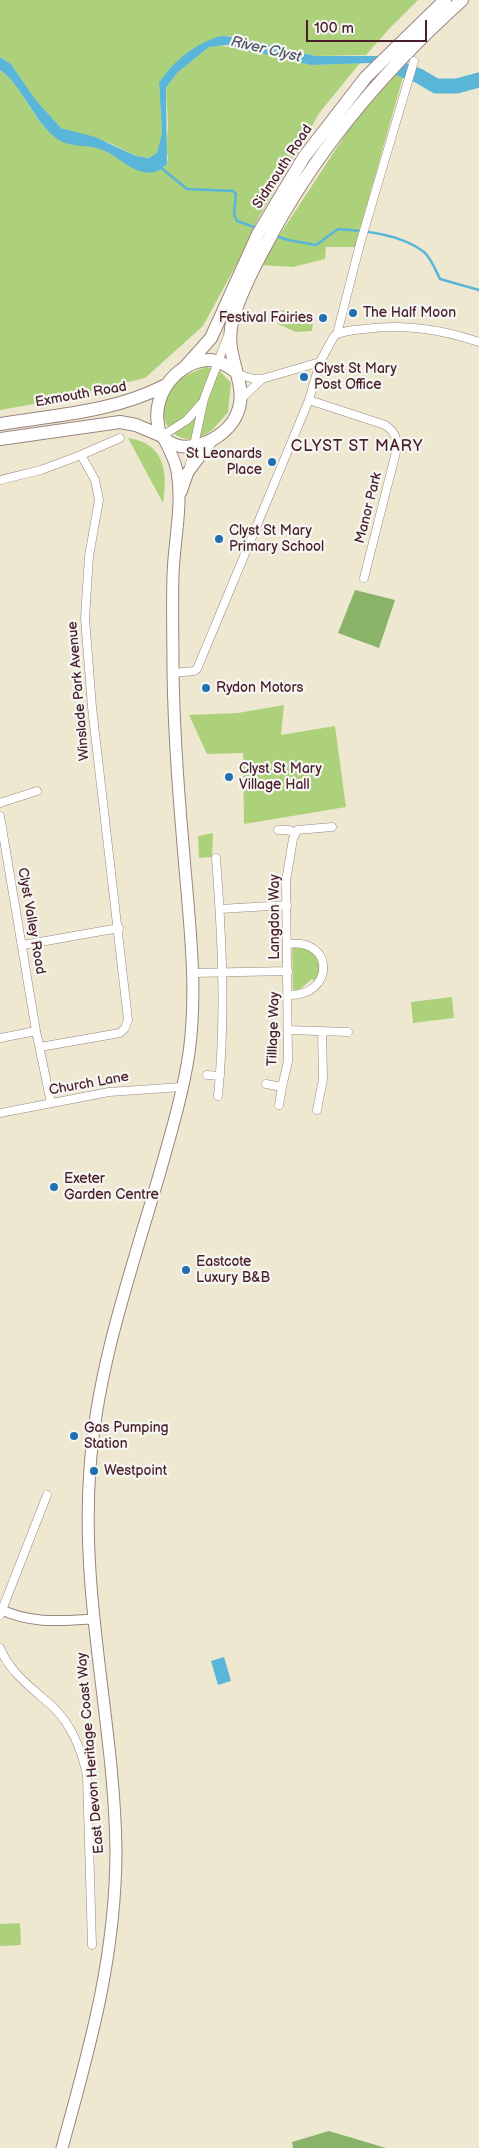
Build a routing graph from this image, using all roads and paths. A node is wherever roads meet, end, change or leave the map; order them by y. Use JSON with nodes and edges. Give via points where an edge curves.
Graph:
{"nodes":[{"id":1,"x":445,"y":0,"type":"edge"},
{"id":2,"x":462,"y":0,"type":"edge"},
{"id":3,"x":406,"y":53,"type":"junction"},
{"id":4,"x":277,"y":212,"type":"junction"},
{"id":5,"x":264,"y":236,"type":"junction"},
{"id":6,"x":230,"y":329,"type":"junction"},
{"id":7,"x":336,"y":334,"type":"junction"},
{"id":8,"x":479,"y":342,"type":"edge"},
{"id":9,"x":217,"y":361,"type":"junction"},
{"id":10,"x":320,"y":362,"type":"junction"},
{"id":11,"x":179,"y":372,"type":"junction"},
{"id":12,"x":236,"y":372,"type":"junction"},
{"id":13,"x":262,"y":379,"type":"junction"},
{"id":14,"x":164,"y":386,"type":"junction"},
{"id":15,"x":204,"y":399,"type":"junction"},
{"id":16,"x":241,"y":399,"type":"junction"},
{"id":17,"x":309,"y":400,"type":"junction"},
{"id":18,"x":0,"y":424,"type":"edge"},
{"id":19,"x":215,"y":437,"type":"junction"},
{"id":20,"x":120,"y":438,"type":"dead end"},
{"id":21,"x":163,"y":438,"type":"junction"},
{"id":22,"x":0,"y":439,"type":"edge"},
{"id":23,"x":195,"y":446,"type":"junction"},
{"id":24,"x":81,"y":455,"type":"junction"},
{"id":25,"x":188,"y":472,"type":"junction"},
{"id":26,"x":0,"y":480,"type":"edge"},
{"id":27,"x":178,"y":501,"type":"junction"},
{"id":28,"x":364,"y":578,"type":"dead end"},
{"id":29,"x":173,"y":673,"type":"junction"},
{"id":30,"x":37,"y":791,"type":"dead end"},
{"id":31,"x":0,"y":803,"type":"edge"},
{"id":32,"x":0,"y":816,"type":"edge"},
{"id":33,"x":332,"y":827,"type":"dead end"},
{"id":34,"x":278,"y":830,"type":"dead end"},
{"id":35,"x":294,"y":833,"type":"junction"},
{"id":36,"x":216,"y":858,"type":"dead end"},
{"id":37,"x":286,"y":904,"type":"junction"},
{"id":38,"x":220,"y":909,"type":"junction"},
{"id":39,"x":119,"y":928,"type":"junction"},
{"id":40,"x":288,"y":944,"type":"junction"},
{"id":41,"x":23,"y":945,"type":"junction"},
{"id":42,"x":288,"y":971,"type":"junction"},
{"id":43,"x":194,"y":973,"type":"junction"},
{"id":44,"x":221,"y":974,"type":"junction"},
{"id":45,"x":288,"y":995,"type":"junction"},
{"id":46,"x":288,"y":1030,"type":"junction"},
{"id":47,"x":36,"y":1031,"type":"junction"},
{"id":48,"x":322,"y":1032,"type":"junction"},
{"id":49,"x":348,"y":1032,"type":"dead end"},
{"id":50,"x":0,"y":1038,"type":"edge"},
{"id":51,"x":40,"y":1047,"type":"junction"},
{"id":52,"x":207,"y":1075,"type":"dead end"},
{"id":53,"x":220,"y":1076,"type":"junction"},
{"id":54,"x":266,"y":1084,"type":"dead end"},
{"id":55,"x":182,"y":1087,"type":"junction"},
{"id":56,"x":282,"y":1087,"type":"junction"},
{"id":57,"x":218,"y":1096,"type":"dead end"},
{"id":58,"x":51,"y":1103,"type":"junction"},
{"id":59,"x":279,"y":1104,"type":"dead end"},
{"id":60,"x":317,"y":1110,"type":"dead end"},
{"id":61,"x":0,"y":1113,"type":"edge"},
{"id":62,"x":47,"y":1495,"type":"dead end"},
{"id":63,"x":0,"y":1611,"type":"edge"},
{"id":64,"x":92,"y":1619,"type":"junction"},
{"id":65,"x":0,"y":1648,"type":"edge"},
{"id":66,"x":92,"y":1944,"type":"dead end"},
{"id":67,"x":62,"y":2148,"type":"edge"}],
"edges":[{"from":1,"to":3,"type":"highway","name":"Sidmouth Road"},
{"from":2,"to":3,"type":"highway","name":"Sidmouth Road"},
{"from":3,"to":4,"type":"highway","name":"Sidmouth Road","via":[[347,120]]},
{"from":3,"to":4,"type":"highway","name":"Sidmouth Road","via":[[366,78],[304,157]]},
{"from":3,"to":7,"type":"street","via":[[407,84]]},
{"from":4,"to":5,"type":"highway","name":"Sidmouth Road"},
{"from":5,"to":6,"type":"highway","name":"Sidmouth Road"},
{"from":5,"to":11,"type":"highway","name":"Sidmouth Road","via":[[211,338]]},
{"from":6,"to":9,"type":"street"},
{"from":6,"to":12,"type":"highway","name":"Sidmouth Road"},
{"from":7,"to":8,"type":"street","via":[[404,325],[431,328]]},
{"from":7,"to":10,"type":"street"},
{"from":9,"to":11,"type":"highway","via":[[204,361]]},
{"from":9,"to":12,"type":"highway"},
{"from":9,"to":15,"type":"street"},
{"from":10,"to":13,"type":"street"},
{"from":10,"to":17,"type":"street"},
{"from":11,"to":14,"type":"highway","name":"Sidmouth Road"},
{"from":12,"to":13,"type":"street"},
{"from":12,"to":16,"type":"highway","name":"Sidmouth Road","via":[[241,385]]},
{"from":13,"to":16,"type":"street"},
{"from":14,"to":18,"type":"highway","name":"Exmouth Road","via":[[118,406]]},
{"from":14,"to":21,"type":"highway","via":[[156,408],[158,428]]},
{"from":15,"to":21,"type":"street","via":[[187,420]]},
{"from":15,"to":23,"type":"street"},
{"from":16,"to":19,"type":"highway","via":[[232,422]]},
{"from":17,"to":28,"type":"street","name":"Manor Park","via":[[385,425],[397,440],[372,562]]},
{"from":17,"to":29,"type":"street","via":[[197,669]]},
{"from":19,"to":23,"type":"highway"},
{"from":19,"to":25,"type":"main road"},
{"from":20,"to":24,"type":"street"},
{"from":21,"to":22,"type":"highway","via":[[136,425],[120,422]]},
{"from":21,"to":23,"type":"highway","via":[[178,445]]},
{"from":21,"to":27,"type":"main road","via":[[177,470]]},
{"from":23,"to":25,"type":"street"},
{"from":24,"to":26,"type":"street","via":[[41,470]]},
{"from":24,"to":39,"type":"street","name":"Winslade Park Avenue","via":[[95,480],[99,500],[89,556],[85,618],[93,716]]},
{"from":25,"to":27,"type":"main road"},
{"from":27,"to":29,"type":"main road","name":"East Devon Heritage Coast Way","via":[[173,575]]},
{"from":29,"to":43,"type":"main road","name":"East Devon Heritage Coast Way"},
{"from":30,"to":31,"type":"street"},
{"from":32,"to":41,"type":"street","name":"Clyst Valley Road"},
{"from":33,"to":35,"type":"street"},
{"from":34,"to":35,"type":"street"},
{"from":35,"to":37,"type":"street","name":"Langdon Way","via":[[286,881]]},
{"from":36,"to":38,"type":"street"},
{"from":37,"to":38,"type":"street"},
{"from":37,"to":40,"type":"street","name":"Langdon Way"},
{"from":38,"to":44,"type":"street"},
{"from":39,"to":41,"type":"street"},
{"from":39,"to":51,"type":"street","name":"Winslade Park Avenue","via":[[128,1020],[125,1028],[120,1032]]},
{"from":40,"to":42,"type":"street","name":"Langdon Way"},
{"from":40,"to":45,"type":"street","via":[[312,947],[321,956],[324,967],[315,987],[301,994]]},
{"from":41,"to":47,"type":"street","name":"Clyst Valley Road"},
{"from":42,"to":44,"type":"street"},
{"from":42,"to":45,"type":"street","name":"Tilllage Way"},
{"from":43,"to":44,"type":"street"},
{"from":43,"to":55,"type":"main road","name":"East Devon Heritage Coast Way","via":[[192,1024]]},
{"from":44,"to":53,"type":"street","via":[[224,1034]]},
{"from":45,"to":46,"type":"street","name":"Tilllage Way"},
{"from":46,"to":48,"type":"street"},
{"from":46,"to":56,"type":"street","name":"Tilllage Way","via":[[288,1061]]},
{"from":47,"to":50,"type":"street"},
{"from":47,"to":51,"type":"street","name":"Clyst Valley Road"},
{"from":48,"to":49,"type":"street"},
{"from":48,"to":60,"type":"street","via":[[323,1079]]},
{"from":51,"to":58,"type":"street","name":"Clyst Valley Road"},
{"from":52,"to":53,"type":"street"},
{"from":53,"to":57,"type":"street"},
{"from":54,"to":56,"type":"street","name":"Tilllage Way"},
{"from":55,"to":58,"type":"street","name":"Church Lane","via":[[109,1092]]},
{"from":55,"to":64,"type":"main road","name":"East Devon Heritage Coast Way","via":[[98,1394],[88,1508]]},
{"from":56,"to":59,"type":"street","name":"Tilllage Way"},
{"from":58,"to":61,"type":"street","name":"Church Lane"},
{"from":62,"to":63,"type":"street"},
{"from":63,"to":64,"type":"street","via":[[45,1621]]},
{"from":64,"to":67,"type":"main road","name":"East Devon Heritage Coast Way","via":[[110,1770],[115,1892],[106,1979]]},
{"from":65,"to":66,"type":"street","via":[[8,1663],[32,1690],[53,1707],[79,1746],[87,1775]]}]}
